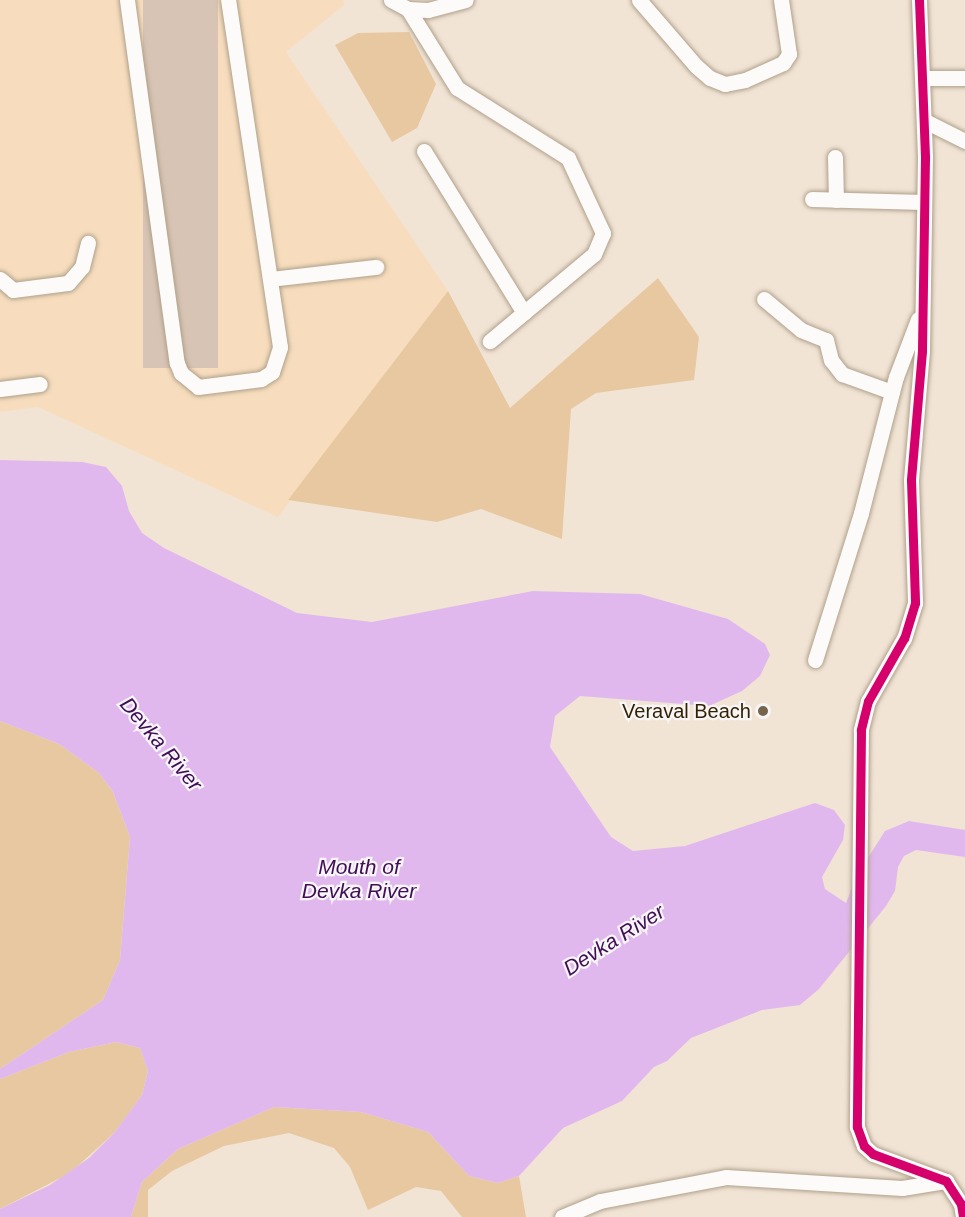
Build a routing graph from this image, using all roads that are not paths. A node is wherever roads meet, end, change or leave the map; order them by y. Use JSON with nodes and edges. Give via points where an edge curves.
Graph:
{"nodes":[{"id":1,"x":126,"y":0,"type":"edge"},
{"id":2,"x":228,"y":0,"type":"edge"},
{"id":3,"x":391,"y":0,"type":"edge"},
{"id":4,"x":466,"y":0,"type":"edge"},
{"id":5,"x":639,"y":0,"type":"edge"},
{"id":6,"x":782,"y":0,"type":"edge"},
{"id":7,"x":919,"y":0,"type":"edge"},
{"id":8,"x":408,"y":9,"type":"junction"},
{"id":9,"x":924,"y":78,"type":"junction"},
{"id":10,"x":965,"y":78,"type":"edge"},
{"id":11,"x":924,"y":121,"type":"junction"},
{"id":12,"x":965,"y":141,"type":"edge"},
{"id":13,"x":424,"y":151,"type":"dead end"},
{"id":14,"x":835,"y":157,"type":"dead end"},
{"id":15,"x":812,"y":199,"type":"dead end"},
{"id":16,"x":836,"y":200,"type":"junction"},
{"id":17,"x":924,"y":202,"type":"junction"},
{"id":18,"x":88,"y":243,"type":"dead end"},
{"id":19,"x":376,"y":267,"type":"dead end"},
{"id":20,"x":0,"y":279,"type":"edge"},
{"id":21,"x":270,"y":279,"type":"junction"},
{"id":22,"x":764,"y":299,"type":"dead end"},
{"id":23,"x":922,"y":307,"type":"junction"},
{"id":24,"x":524,"y":313,"type":"junction"},
{"id":25,"x":490,"y":341,"type":"dead end"},
{"id":26,"x":40,"y":384,"type":"dead end"},
{"id":27,"x":0,"y":389,"type":"edge"},
{"id":28,"x":892,"y":392,"type":"junction"},
{"id":29,"x":815,"y":660,"type":"dead end"},
{"id":30,"x":940,"y":1178,"type":"junction"},
{"id":31,"x":562,"y":1217,"type":"edge"},
{"id":32,"x":963,"y":1217,"type":"edge"}],
"edges":[{"from":1,"to":21,"type":"street","via":[[177,363],[190,383],[198,387],[261,380],[272,372],[280,347]]},
{"from":2,"to":21,"type":"street"},
{"from":3,"to":8,"type":"street"},
{"from":4,"to":8,"type":"street","via":[[428,10]]},
{"from":5,"to":6,"type":"street","via":[[696,66],[725,84],[745,80],[783,63],[789,54]]},
{"from":7,"to":9,"type":"street"},
{"from":8,"to":24,"type":"street","via":[[457,88],[568,158],[601,224],[600,249]]},
{"from":9,"to":10,"type":"street"},
{"from":9,"to":11,"type":"street"},
{"from":11,"to":12,"type":"street"},
{"from":11,"to":17,"type":"street"},
{"from":13,"to":24,"type":"street"},
{"from":14,"to":16,"type":"street"},
{"from":15,"to":16,"type":"street"},
{"from":16,"to":17,"type":"street"},
{"from":17,"to":23,"type":"street"},
{"from":18,"to":20,"type":"street","via":[[82,267],[68,283],[13,290]]},
{"from":19,"to":21,"type":"street"},
{"from":22,"to":28,"type":"street","via":[[801,330],[826,340],[836,369],[842,374]]},
{"from":23,"to":28,"type":"street"},
{"from":23,"to":30,"type":"street","via":[[911,480],[915,603],[904,638],[868,701],[861,730],[857,1127],[864,1146],[873,1154]]},
{"from":24,"to":25,"type":"street"},
{"from":26,"to":27,"type":"street"},
{"from":28,"to":29,"type":"street","via":[[861,513]]},
{"from":30,"to":31,"type":"street","via":[[902,1188],[726,1177],[600,1201]]},
{"from":30,"to":32,"type":"street","via":[[961,1204]]}]}
